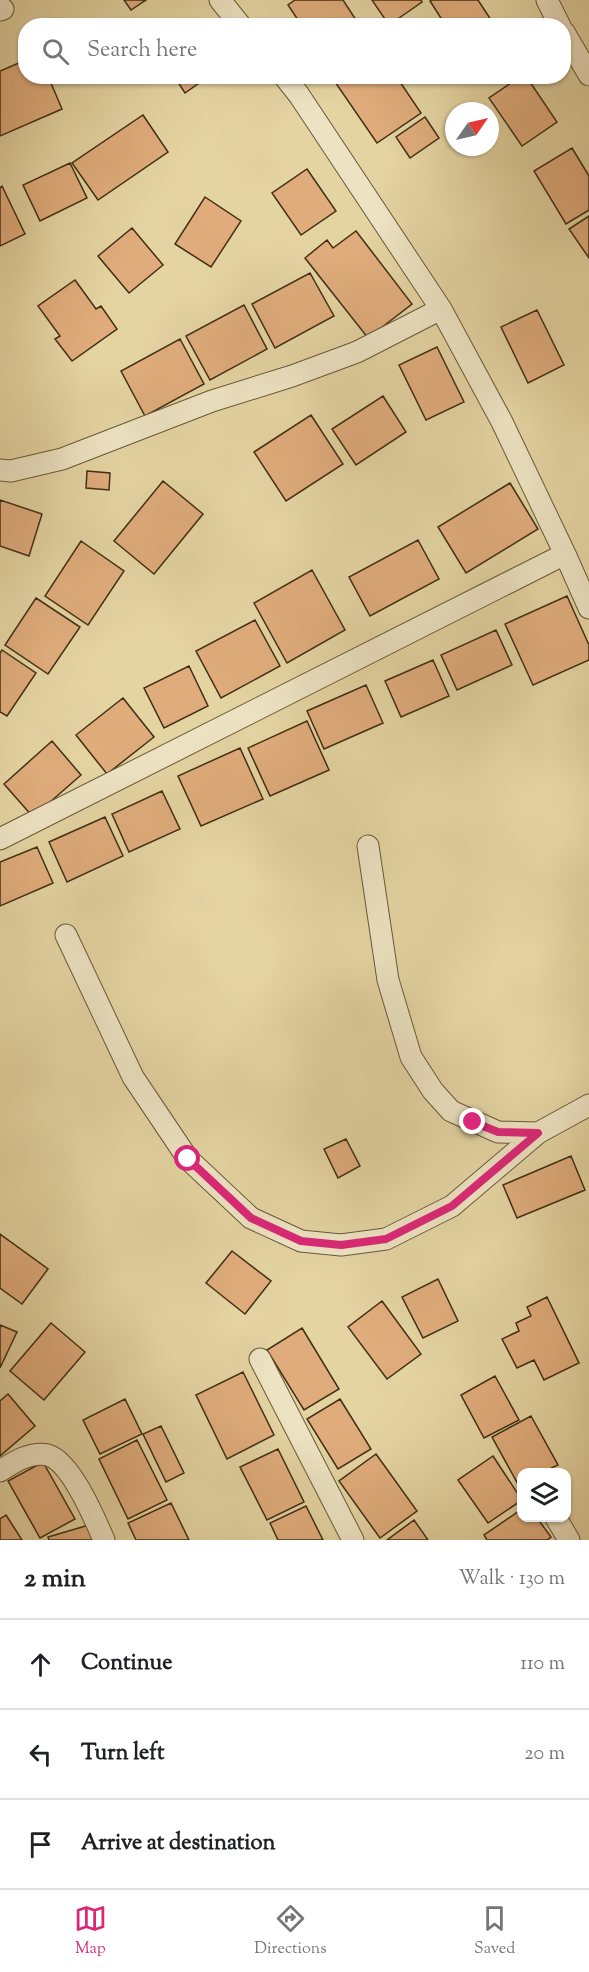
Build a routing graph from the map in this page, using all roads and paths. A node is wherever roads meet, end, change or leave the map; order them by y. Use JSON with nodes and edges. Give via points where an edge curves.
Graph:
{"nodes":[{"id":1,"x":220,"y":0,"type":"edge"},
{"id":2,"x":547,"y":0,"type":"edge"},
{"id":3,"x":235,"y":18,"type":"edge"},
{"id":4,"x":556,"y":18,"type":"edge"},
{"id":5,"x":571,"y":44,"type":"edge"},
{"id":6,"x":589,"y":75,"type":"edge"},
{"id":7,"x":290,"y":84,"type":"edge"},
{"id":8,"x":441,"y":309,"type":"junction"},
{"id":9,"x":0,"y":470,"type":"edge"},
{"id":10,"x":565,"y":554,"type":"junction"},
{"id":11,"x":589,"y":608,"type":"edge"},
{"id":12,"x":0,"y":839,"type":"edge"},
{"id":13,"x":368,"y":846,"type":"dead end"},
{"id":14,"x":66,"y":935,"type":"dead end"},
{"id":15,"x":589,"y":1105,"type":"edge"},
{"id":16,"x":538,"y":1133,"type":"junction"},
{"id":17,"x":260,"y":1359,"type":"dead end"},
{"id":18,"x":0,"y":1471,"type":"edge"},
{"id":19,"x":558,"y":1522,"type":"edge"},
{"id":20,"x":104,"y":1540,"type":"edge"},
{"id":21,"x":353,"y":1540,"type":"edge"},
{"id":22,"x":569,"y":1540,"type":"edge"}],
"edges":[{"from":1,"to":3,"type":"street"},
{"from":2,"to":4,"type":"street"},
{"from":5,"to":6,"type":"street"},
{"from":7,"to":8,"type":"street"},
{"from":8,"to":9,"type":"street","via":[[346,356],[62,459]]},
{"from":8,"to":10,"type":"street","via":[[502,422]]},
{"from":10,"to":11,"type":"street"},
{"from":10,"to":12,"type":"street"},
{"from":13,"to":16,"type":"street","via":[[388,980],[411,1056],[451,1111],[498,1132]]},
{"from":14,"to":16,"type":"street","via":[[134,1077],[188,1159],[251,1218],[301,1241],[341,1245],[386,1239],[452,1206]]},
{"from":15,"to":16,"type":"street"},
{"from":17,"to":21,"type":"street"},
{"from":18,"to":20,"type":"street","via":[[32,1455],[49,1455],[66,1470],[83,1495]]},
{"from":19,"to":22,"type":"street"}]}
